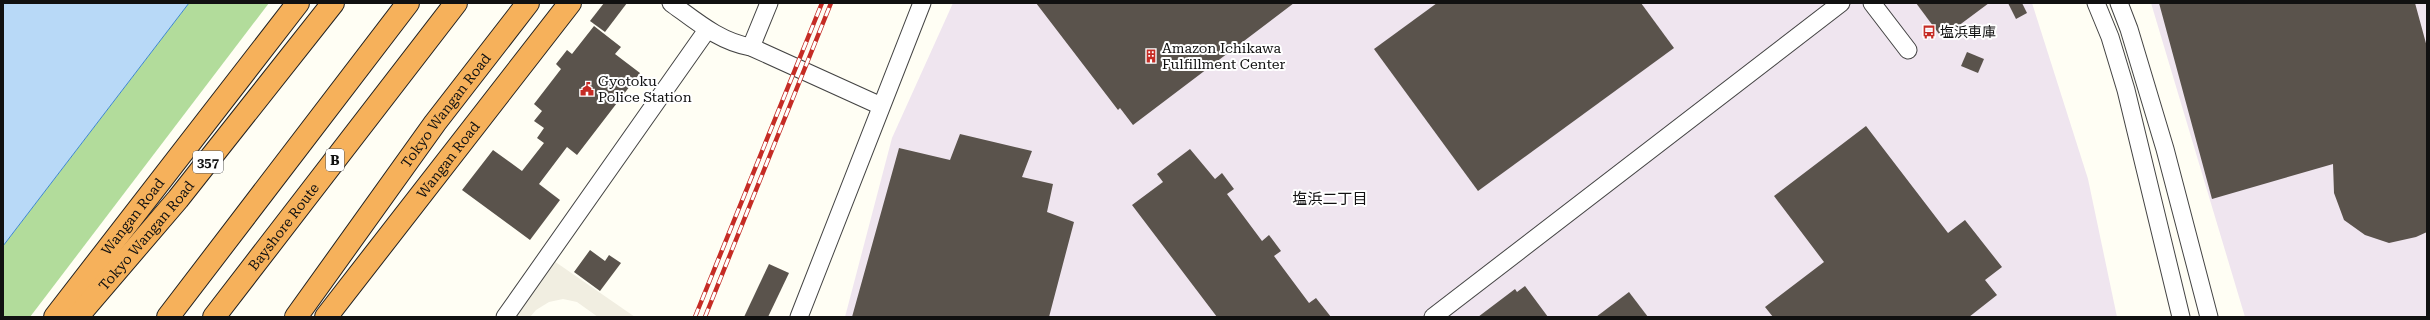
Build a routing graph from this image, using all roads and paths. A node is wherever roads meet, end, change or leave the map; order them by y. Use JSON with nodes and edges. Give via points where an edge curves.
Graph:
{"nodes":[{"id":1,"x":298,"y":3,"type":"edge"},
{"id":2,"x":333,"y":3,"type":"edge"},
{"id":3,"x":408,"y":3,"type":"edge"},
{"id":4,"x":456,"y":3,"type":"edge"},
{"id":5,"x":528,"y":3,"type":"edge"},
{"id":6,"x":570,"y":3,"type":"edge"},
{"id":7,"x":672,"y":3,"type":"edge"},
{"id":8,"x":769,"y":3,"type":"edge"},
{"id":9,"x":922,"y":3,"type":"edge"},
{"id":10,"x":1841,"y":3,"type":"edge"},
{"id":11,"x":1872,"y":3,"type":"edge"},
{"id":12,"x":2096,"y":3,"type":"edge"},
{"id":13,"x":2119,"y":3,"type":"edge"},
{"id":14,"x":707,"y":30,"type":"junction"},
{"id":15,"x":751,"y":47,"type":"junction"},
{"id":16,"x":1908,"y":50,"type":"dead end"},
{"id":17,"x":881,"y":106,"type":"junction"},
{"id":18,"x":2203,"y":295,"type":"junction"},
{"id":19,"x":2180,"y":309,"type":"edge"},
{"id":20,"x":56,"y":317,"type":"edge"},
{"id":21,"x":77,"y":317,"type":"edge"},
{"id":22,"x":168,"y":317,"type":"edge"},
{"id":23,"x":214,"y":317,"type":"edge"},
{"id":24,"x":296,"y":317,"type":"edge"},
{"id":25,"x":326,"y":317,"type":"edge"},
{"id":26,"x":505,"y":317,"type":"edge"},
{"id":27,"x":799,"y":317,"type":"edge"},
{"id":28,"x":1433,"y":317,"type":"edge"},
{"id":29,"x":2209,"y":317,"type":"edge"}],
"edges":[{"from":1,"to":20,"type":"highway","name":"Wangan Road","number":"357"},
{"from":2,"to":21,"type":"highway","name":"Tokyo Wangan Road","number":"357","via":[[178,200]]},
{"from":3,"to":22,"type":"highway"},
{"from":4,"to":23,"type":"highway","name":"Bayshore Route","number":"B"},
{"from":5,"to":24,"type":"highway","name":"Tokyo Wangan Road","via":[[435,123]]},
{"from":6,"to":25,"type":"highway","name":"Wangan Road"},
{"from":7,"to":14,"type":"street"},
{"from":8,"to":15,"type":"street"},
{"from":9,"to":17,"type":"street"},
{"from":10,"to":28,"type":"street"},
{"from":11,"to":16,"type":"street"},
{"from":12,"to":19,"type":"street","via":[[2110,37],[2126,90]]},
{"from":13,"to":18,"type":"street","via":[[2130,29],[2165,149]]},
{"from":14,"to":15,"type":"street","via":[[738,45]]},
{"from":14,"to":26,"type":"street"},
{"from":15,"to":17,"type":"street"},
{"from":17,"to":27,"type":"street"},
{"from":18,"to":19,"type":"street"},
{"from":18,"to":29,"type":"street"}]}
